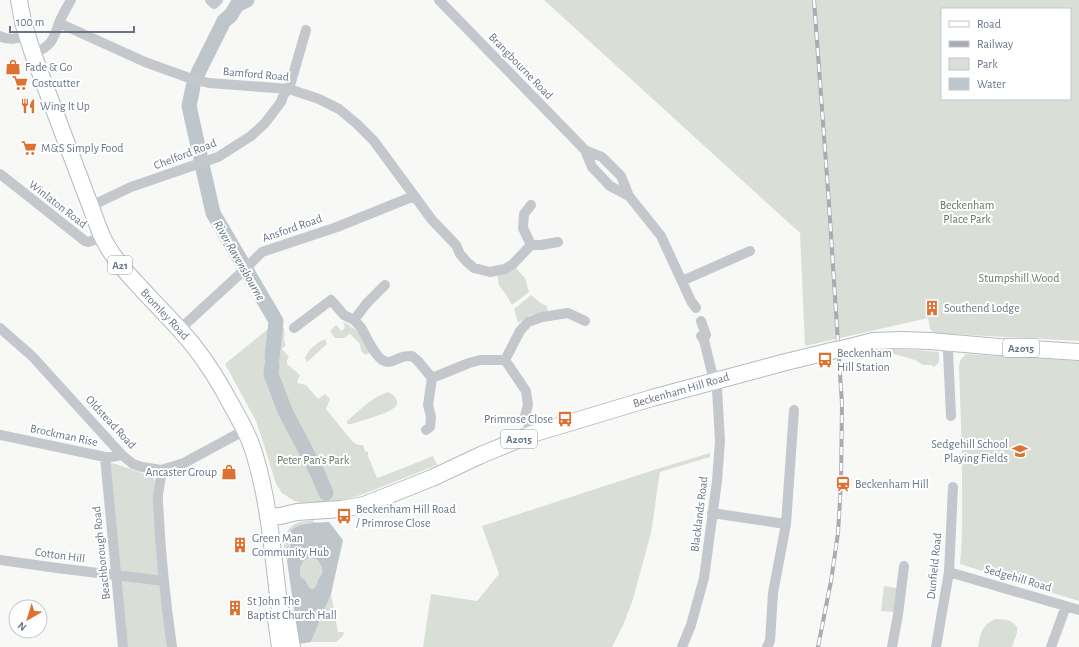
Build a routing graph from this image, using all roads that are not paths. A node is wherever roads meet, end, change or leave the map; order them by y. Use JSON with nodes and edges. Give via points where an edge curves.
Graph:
{"nodes":[{"id":1,"x":19,"y":0,"type":"edge"},
{"id":2,"x":71,"y":0,"type":"edge"},
{"id":3,"x":210,"y":0,"type":"edge"},
{"id":4,"x":218,"y":0,"type":"edge"},
{"id":5,"x":439,"y":0,"type":"edge"},
{"id":6,"x":59,"y":23,"type":"junction"},
{"id":7,"x":306,"y":30,"type":"dead end"},
{"id":8,"x":0,"y":36,"type":"edge"},
{"id":9,"x":27,"y":36,"type":"junction"},
{"id":10,"x":33,"y":54,"type":"junction"},
{"id":11,"x":289,"y":89,"type":"junction"},
{"id":12,"x":585,"y":150,"type":"junction"},
{"id":13,"x":0,"y":174,"type":"edge"},
{"id":14,"x":414,"y":196,"type":"junction"},
{"id":15,"x":629,"y":196,"type":"junction"},
{"id":16,"x":531,"y":205,"type":"dead end"},
{"id":17,"x":91,"y":206,"type":"junction"},
{"id":18,"x":102,"y":237,"type":"junction"},
{"id":19,"x":558,"y":242,"type":"dead end"},
{"id":20,"x":531,"y":245,"type":"junction"},
{"id":21,"x":750,"y":252,"type":"dead end"},
{"id":22,"x":682,"y":281,"type":"junction"},
{"id":23,"x":386,"y":285,"type":"dead end"},
{"id":24,"x":693,"y":307,"type":"dead end"},
{"id":25,"x":354,"y":320,"type":"junction"},
{"id":26,"x":700,"y":320,"type":"dead end"},
{"id":27,"x":585,"y":321,"type":"dead end"},
{"id":28,"x":0,"y":328,"type":"edge"},
{"id":29,"x":294,"y":328,"type":"dead end"},
{"id":30,"x":180,"y":330,"type":"junction"},
{"id":31,"x":949,"y":342,"type":"junction"},
{"id":32,"x":1079,"y":352,"type":"edge"},
{"id":33,"x":505,"y":360,"type":"junction"},
{"id":34,"x":432,"y":378,"type":"junction"},
{"id":35,"x":714,"y":381,"type":"junction"},
{"id":36,"x":794,"y":410,"type":"dead end"},
{"id":37,"x":951,"y":416,"type":"dead end"},
{"id":38,"x":245,"y":430,"type":"junction"},
{"id":39,"x":426,"y":430,"type":"dead end"},
{"id":40,"x":532,"y":434,"type":"junction"},
{"id":41,"x":0,"y":435,"type":"edge"},
{"id":42,"x":122,"y":455,"type":"junction"},
{"id":43,"x":105,"y":458,"type":"junction"},
{"id":44,"x":161,"y":470,"type":"junction"},
{"id":45,"x":953,"y":487,"type":"dead end"},
{"id":46,"x":267,"y":512,"type":"junction"},
{"id":47,"x":297,"y":512,"type":"junction"},
{"id":48,"x":712,"y":513,"type":"junction"},
{"id":49,"x":786,"y":524,"type":"junction"},
{"id":50,"x":272,"y":544,"type":"junction"},
{"id":51,"x":0,"y":560,"type":"edge"},
{"id":52,"x":904,"y":566,"type":"dead end"},
{"id":53,"x":949,"y":572,"type":"junction"},
{"id":54,"x":116,"y":575,"type":"junction"},
{"id":55,"x":164,"y":581,"type":"junction"},
{"id":56,"x":1066,"y":606,"type":"junction"},
{"id":57,"x":1079,"y":610,"type":"edge"},
{"id":58,"x":280,"y":611,"type":"junction"},
{"id":59,"x":123,"y":647,"type":"edge"},
{"id":60,"x":172,"y":647,"type":"edge"},
{"id":61,"x":280,"y":647,"type":"edge"},
{"id":62,"x":292,"y":647,"type":"edge"},
{"id":63,"x":682,"y":647,"type":"edge"},
{"id":64,"x":767,"y":647,"type":"edge"},
{"id":65,"x":892,"y":647,"type":"edge"},
{"id":66,"x":936,"y":647,"type":"edge"},
{"id":67,"x":1050,"y":647,"type":"edge"}],
"edges":[{"from":1,"to":9,"type":"main road","name":"Bromley Road","number":"A21"},
{"from":2,"to":6,"type":"street"},
{"from":3,"to":4,"type":"street","via":[[214,4]]},
{"from":5,"to":12,"type":"street","name":"Brangbourne Road"},
{"from":6,"to":10,"type":"street","via":[[51,42]]},
{"from":6,"to":11,"type":"street","name":"Bamford Road","via":[[145,62],[192,79],[209,83]]},
{"from":7,"to":11,"type":"street","name":"Chelford Road"},
{"from":8,"to":9,"type":"street"},
{"from":9,"to":10,"type":"main road","name":"Bromley Road","number":"A21"},
{"from":10,"to":17,"type":"main road","name":"Bromley Road","number":"A21"},
{"from":11,"to":14,"type":"street","name":"Bamford Road","via":[[340,109],[374,141]]},
{"from":11,"to":17,"type":"street","name":"Chelford Road","via":[[265,123],[251,136],[218,157],[131,187]]},
{"from":12,"to":15,"type":"street","name":"Brangbourne Road","via":[[592,167],[610,186]]},
{"from":12,"to":15,"type":"street","name":"Brangbourne Road","via":[[602,157],[620,176]]},
{"from":13,"to":18,"type":"street","name":"Winlaton Road","via":[[85,241]]},
{"from":14,"to":20,"type":"street","name":"Bamford Road","via":[[474,268],[490,272],[505,269]]},
{"from":14,"to":30,"type":"street","name":"Ansford Road","via":[[337,227],[262,252]]},
{"from":15,"to":22,"type":"street","name":"Brangbourne Road","via":[[661,236]]},
{"from":16,"to":20,"type":"street","via":[[524,214],[523,228]]},
{"from":17,"to":18,"type":"main road","name":"Bromley Road","number":"A21"},
{"from":18,"to":30,"type":"main road","name":"Bromley Road","number":"A21","via":[[122,267]]},
{"from":19,"to":20,"type":"street"},
{"from":21,"to":22,"type":"street"},
{"from":22,"to":24,"type":"street","name":"Brangbourne Road"},
{"from":23,"to":25,"type":"street"},
{"from":25,"to":29,"type":"street","via":[[344,315],[330,300]]},
{"from":25,"to":34,"type":"street","via":[[362,328],[376,353],[386,363],[412,356]]},
{"from":26,"to":35,"type":"street","via":[[706,335],[703,338]]},
{"from":27,"to":33,"type":"street","via":[[568,313],[528,322],[520,331]]},
{"from":28,"to":42,"type":"street","name":"Oldstead Road","via":[[32,356]]},
{"from":30,"to":38,"type":"main road","name":"Bromley Road","number":"A21","via":[[208,365]]},
{"from":31,"to":32,"type":"main road","name":"Beckenham Hill Road","number":"A2015"},
{"from":31,"to":35,"type":"main road","name":"Beckenham Hill Road","number":"A2015","bridge":true,"via":[[873,341]]},
{"from":31,"to":37,"type":"street"},
{"from":33,"to":34,"type":"street","via":[[480,360]]},
{"from":33,"to":40,"type":"street","via":[[526,391],[528,405],[525,416]]},
{"from":34,"to":39,"type":"street","via":[[428,405],[430,427]]},
{"from":35,"to":40,"type":"main road","name":"Beckenham Hill Road","number":"A2015"},
{"from":35,"to":48,"type":"street","name":"Blacklands Road","via":[[717,389],[720,441]]},
{"from":36,"to":49,"type":"street"},
{"from":38,"to":44,"type":"street","name":"Oldstead Road","via":[[184,463]]},
{"from":38,"to":46,"type":"main road","name":"Bromley Road","number":"A21","via":[[255,455]]},
{"from":40,"to":47,"type":"main road","name":"Beckenham Hill Road","number":"A2015","via":[[364,505]]},
{"from":41,"to":43,"type":"street","name":"Brockman Rise"},
{"from":42,"to":43,"type":"street","name":"Brockman Rise"},
{"from":42,"to":44,"type":"street","name":"Oldstead Road","via":[[137,466]]},
{"from":43,"to":54,"type":"street","name":"Beachborough Road"},
{"from":44,"to":55,"type":"street","via":[[158,494],[159,532]]},
{"from":45,"to":53,"type":"street","name":"Dunfield Road"},
{"from":46,"to":47,"type":"main road","name":"Beckenham Hill Road","number":"A2015","via":[[280,505]]},
{"from":46,"to":50,"type":"main road","name":"Bromley Road","number":"A21"},
{"from":47,"to":50,"type":"main road"},
{"from":48,"to":49,"type":"street"},
{"from":48,"to":63,"type":"street","name":"Blacklands Road","via":[[704,578]]},
{"from":49,"to":64,"type":"street","via":[[773,593],[770,641]]},
{"from":50,"to":58,"type":"main road","name":"Bromley Road","number":"A21"},
{"from":51,"to":54,"type":"street","name":"Cotton Hill"},
{"from":52,"to":65,"type":"street"},
{"from":53,"to":56,"type":"street","name":"Sedgehill Road"},
{"from":53,"to":66,"type":"street","name":"Dunfield Road"},
{"from":54,"to":55,"type":"street","name":"Cotton Hill"},
{"from":54,"to":59,"type":"street","name":"Beachborough Road"},
{"from":55,"to":60,"type":"street"},
{"from":56,"to":57,"type":"street","name":"Sedgehill Road"},
{"from":56,"to":67,"type":"street"},
{"from":58,"to":61,"type":"main road","name":"Bromley Road","number":"A21","via":[[276,619]]},
{"from":58,"to":62,"type":"main road","name":"Bromley Road","number":"A21","via":[[287,617]]}]}
